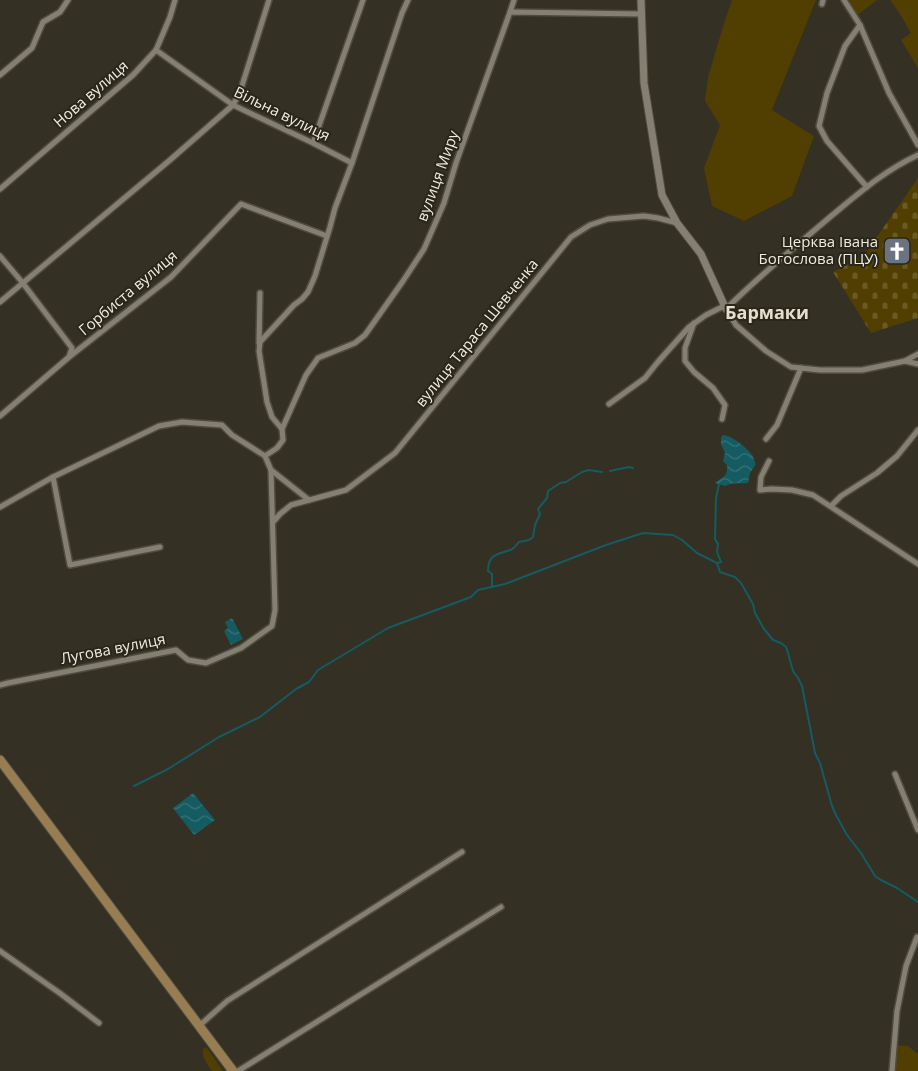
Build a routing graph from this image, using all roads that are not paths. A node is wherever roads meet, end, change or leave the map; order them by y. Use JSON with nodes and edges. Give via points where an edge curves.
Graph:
{"nodes":[{"id":1,"x":68,"y":0,"type":"edge"},
{"id":2,"x":175,"y":0,"type":"edge"},
{"id":3,"x":269,"y":0,"type":"edge"},
{"id":4,"x":363,"y":0,"type":"edge"},
{"id":5,"x":408,"y":0,"type":"edge"},
{"id":6,"x":514,"y":0,"type":"edge"},
{"id":7,"x":642,"y":0,"type":"edge"},
{"id":8,"x":844,"y":0,"type":"edge"},
{"id":9,"x":510,"y":12,"type":"junction"},
{"id":10,"x":642,"y":14,"type":"junction"},
{"id":11,"x":860,"y":25,"type":"junction"},
{"id":12,"x":156,"y":50,"type":"junction"},
{"id":13,"x":0,"y":75,"type":"edge"},
{"id":14,"x":233,"y":105,"type":"junction"},
{"id":15,"x":313,"y":143,"type":"junction"},
{"id":16,"x":918,"y":145,"type":"edge"},
{"id":17,"x":918,"y":155,"type":"edge"},
{"id":18,"x":352,"y":162,"type":"junction"},
{"id":19,"x":867,"y":187,"type":"junction"},
{"id":20,"x":0,"y":189,"type":"edge"},
{"id":21,"x":677,"y":223,"type":"junction"},
{"id":22,"x":327,"y":236,"type":"junction"},
{"id":23,"x":0,"y":256,"type":"edge"},
{"id":24,"x":22,"y":282,"type":"junction"},
{"id":25,"x":260,"y":293,"type":"dead end"},
{"id":26,"x":0,"y":302,"type":"edge"},
{"id":27,"x":725,"y":308,"type":"junction"},
{"id":28,"x":694,"y":323,"type":"junction"},
{"id":29,"x":259,"y":346,"type":"junction"},
{"id":30,"x":918,"y":354,"type":"edge"},
{"id":31,"x":69,"y":357,"type":"junction"},
{"id":32,"x":905,"y":362,"type":"junction"},
{"id":33,"x":918,"y":364,"type":"edge"},
{"id":34,"x":801,"y":368,"type":"junction"},
{"id":35,"x":609,"y":404,"type":"dead end"},
{"id":36,"x":0,"y":416,"type":"edge"},
{"id":37,"x":722,"y":420,"type":"dead end"},
{"id":38,"x":282,"y":429,"type":"junction"},
{"id":39,"x":918,"y":430,"type":"edge"},
{"id":40,"x":766,"y":439,"type":"dead end"},
{"id":41,"x":265,"y":456,"type":"junction"},
{"id":42,"x":769,"y":462,"type":"dead end"},
{"id":43,"x":271,"y":470,"type":"junction"},
{"id":44,"x":53,"y":477,"type":"junction"},
{"id":45,"x":309,"y":500,"type":"junction"},
{"id":46,"x":831,"y":506,"type":"junction"},
{"id":47,"x":0,"y":507,"type":"edge"},
{"id":48,"x":273,"y":522,"type":"junction"},
{"id":49,"x":160,"y":547,"type":"dead end"},
{"id":50,"x":918,"y":564,"type":"edge"},
{"id":51,"x":0,"y":685,"type":"edge"},
{"id":52,"x":0,"y":760,"type":"edge"},
{"id":53,"x":895,"y":774,"type":"dead end"},
{"id":54,"x":918,"y":830,"type":"edge"},
{"id":55,"x":462,"y":852,"type":"dead end"},
{"id":56,"x":501,"y":907,"type":"dead end"},
{"id":57,"x":916,"y":936,"type":"dead end"},
{"id":58,"x":0,"y":951,"type":"edge"},
{"id":59,"x":99,"y":1023,"type":"dead end"},
{"id":60,"x":199,"y":1026,"type":"junction"},
{"id":61,"x":233,"y":1071,"type":"edge"},
{"id":62,"x":238,"y":1071,"type":"edge"},
{"id":63,"x":892,"y":1071,"type":"edge"}],
"edges":[{"from":1,"to":13,"type":"street","via":[[60,12],[43,22],[32,48]]},
{"from":2,"to":12,"type":"street","name":"Нова вулиця"},
{"from":3,"to":14,"type":"street"},
{"from":4,"to":15,"type":"street"},
{"from":5,"to":18,"type":"street"},
{"from":6,"to":9,"type":"street","name":"вулиця Миру"},
{"from":7,"to":10,"type":"street"},
{"from":8,"to":11,"type":"street"},
{"from":9,"to":10,"type":"street"},
{"from":9,"to":38,"type":"street","name":"вулиця Миру","via":[[444,203],[424,249],[365,335],[355,343],[318,358],[306,375]]},
{"from":10,"to":21,"type":"street","via":[[644,83],[662,195]]},
{"from":11,"to":16,"type":"street","via":[[889,93]]},
{"from":11,"to":19,"type":"street","via":[[845,46],[827,93],[819,126],[827,141]]},
{"from":12,"to":14,"type":"street","name":"Вільна вулиця"},
{"from":12,"to":20,"type":"street","name":"Нова вулиця","via":[[133,75]]},
{"from":14,"to":15,"type":"street","name":"Вільна вулиця"},
{"from":14,"to":24,"type":"street"},
{"from":15,"to":18,"type":"street","name":"Вільна вулиця"},
{"from":17,"to":19,"type":"street"},
{"from":18,"to":22,"type":"street"},
{"from":19,"to":27,"type":"street"},
{"from":21,"to":27,"type":"street","via":[[701,254]]},
{"from":21,"to":45,"type":"street","name":"вулиця Тараса Шевченка","via":[[644,216],[608,219],[571,237],[395,454],[346,490]]},
{"from":22,"to":29,"type":"street","via":[[308,292]]},
{"from":22,"to":31,"type":"street","name":"Горбиста вулиця","via":[[241,204],[171,277]]},
{"from":23,"to":24,"type":"street"},
{"from":24,"to":26,"type":"street"},
{"from":24,"to":31,"type":"street","via":[[72,348]]},
{"from":25,"to":29,"type":"street"},
{"from":27,"to":28,"type":"street","via":[[706,314]]},
{"from":27,"to":34,"type":"street","via":[[736,325],[766,350],[790,367]]},
{"from":28,"to":35,"type":"street","via":[[645,378]]},
{"from":28,"to":37,"type":"street","via":[[685,348],[685,361],[713,388],[725,405]]},
{"from":29,"to":38,"type":"street","via":[[267,402],[272,417]]},
{"from":30,"to":32,"type":"street"},
{"from":31,"to":36,"type":"street","name":"Горбиста вулиця"},
{"from":32,"to":33,"type":"street"},
{"from":32,"to":34,"type":"street","via":[[862,370]]},
{"from":34,"to":40,"type":"street","via":[[777,425]]},
{"from":38,"to":41,"type":"street","name":"вулиця Миру","via":[[283,440]]},
{"from":39,"to":46,"type":"street","via":[[897,456]]},
{"from":41,"to":43,"type":"street"},
{"from":41,"to":44,"type":"street","via":[[222,425],[182,422],[159,426]]},
{"from":42,"to":46,"type":"street","via":[[760,477],[760,490],[792,490],[813,495]]},
{"from":43,"to":45,"type":"street"},
{"from":43,"to":48,"type":"street","name":"Лугова вулиця"},
{"from":44,"to":47,"type":"street"},
{"from":44,"to":49,"type":"street","via":[[70,565]]},
{"from":45,"to":48,"type":"street","name":"вулиця Тараса Шевченка","via":[[291,505]]},
{"from":46,"to":50,"type":"street"},
{"from":48,"to":51,"type":"street","name":"Лугова вулиця","via":[[275,610],[272,626],[241,648],[206,663],[188,660],[176,650]]},
{"from":52,"to":60,"type":"main road"},
{"from":53,"to":54,"type":"street"},
{"from":55,"to":60,"type":"street","via":[[226,1001]]},
{"from":56,"to":62,"type":"street"},
{"from":57,"to":63,"type":"street","via":[[897,1011]]},
{"from":58,"to":59,"type":"street"},
{"from":60,"to":61,"type":"main road"}]}
